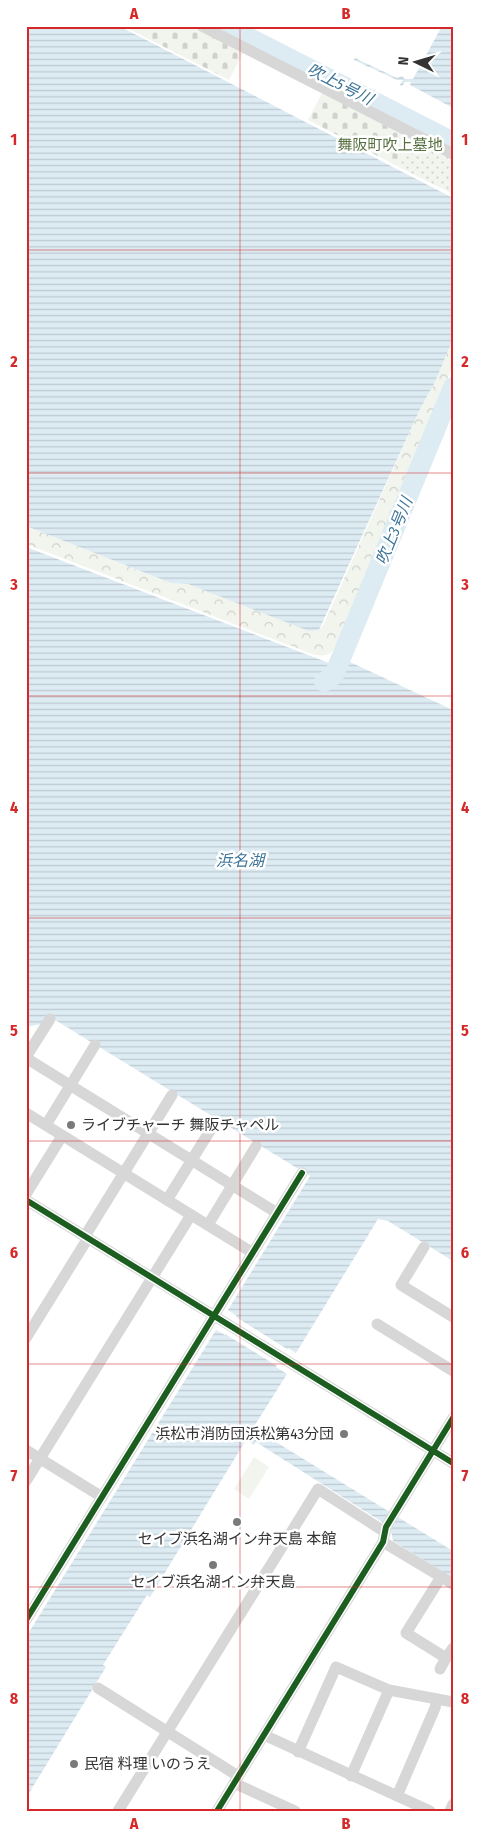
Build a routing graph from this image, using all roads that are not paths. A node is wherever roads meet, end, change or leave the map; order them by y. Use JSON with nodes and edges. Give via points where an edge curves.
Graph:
{"nodes":[{"id":1,"x":202,"y":26,"type":"edge"},
{"id":2,"x":453,"y":154,"type":"edge"},
{"id":3,"x":50,"y":1019,"type":"dead end"},
{"id":4,"x":95,"y":1045,"type":"dead end"},
{"id":5,"x":26,"y":1057,"type":"edge"},
{"id":6,"x":71,"y":1085,"type":"junction"},
{"id":7,"x":172,"y":1095,"type":"dead end"},
{"id":8,"x":26,"y":1113,"type":"edge"},
{"id":9,"x":216,"y":1121,"type":"dead end"},
{"id":10,"x":46,"y":1125,"type":"junction"},
{"id":11,"x":149,"y":1133,"type":"junction"},
{"id":12,"x":62,"y":1136,"type":"junction"},
{"id":13,"x":256,"y":1146,"type":"dead end"},
{"id":14,"x":192,"y":1160,"type":"junction"},
{"id":15,"x":302,"y":1172,"type":"dead end"},
{"id":16,"x":124,"y":1173,"type":"junction"},
{"id":17,"x":232,"y":1185,"type":"junction"},
{"id":18,"x":26,"y":1194,"type":"edge"},
{"id":19,"x":26,"y":1200,"type":"edge"},
{"id":20,"x":167,"y":1200,"type":"junction"},
{"id":21,"x":277,"y":1212,"type":"junction"},
{"id":22,"x":191,"y":1215,"type":"junction"},
{"id":23,"x":208,"y":1225,"type":"junction"},
{"id":24,"x":87,"y":1237,"type":"junction"},
{"id":25,"x":424,"y":1247,"type":"dead end"},
{"id":26,"x":252,"y":1253,"type":"junction"},
{"id":27,"x":152,"y":1277,"type":"junction"},
{"id":28,"x":214,"y":1316,"type":"junction"},
{"id":29,"x":453,"y":1317,"type":"edge"},
{"id":30,"x":377,"y":1324,"type":"dead end"},
{"id":31,"x":26,"y":1338,"type":"edge"},
{"id":32,"x":453,"y":1371,"type":"edge"},
{"id":33,"x":453,"y":1418,"type":"edge"},
{"id":34,"x":26,"y":1450,"type":"edge"},
{"id":35,"x":433,"y":1450,"type":"junction"},
{"id":36,"x":40,"y":1458,"type":"junction"},
{"id":37,"x":453,"y":1463,"type":"edge"},
{"id":38,"x":26,"y":1481,"type":"edge"},
{"id":39,"x":102,"y":1497,"type":"junction"},
{"id":40,"x":385,"y":1534,"type":"junction"},
{"id":41,"x":441,"y":1577,"type":"junction"},
{"id":42,"x":453,"y":1584,"type":"edge"},
{"id":43,"x":26,"y":1620,"type":"edge"},
{"id":44,"x":450,"y":1653,"type":"edge"},
{"id":45,"x":440,"y":1669,"type":"dead end"},
{"id":46,"x":98,"y":1688,"type":"dead end"},
{"id":47,"x":389,"y":1690,"type":"junction"},
{"id":48,"x":437,"y":1699,"type":"junction"},
{"id":49,"x":453,"y":1702,"type":"edge"},
{"id":50,"x":167,"y":1732,"type":"junction"},
{"id":51,"x":264,"y":1735,"type":"junction"},
{"id":52,"x":298,"y":1752,"type":"junction"},
{"id":53,"x":351,"y":1776,"type":"junction"},
{"id":54,"x":236,"y":1779,"type":"junction"},
{"id":55,"x":397,"y":1796,"type":"junction"},
{"id":56,"x":269,"y":1800,"type":"junction"},
{"id":57,"x":453,"y":1804,"type":"edge"},
{"id":58,"x":118,"y":1811,"type":"edge"},
{"id":59,"x":217,"y":1811,"type":"edge"},
{"id":60,"x":264,"y":1811,"type":"edge"},
{"id":61,"x":295,"y":1811,"type":"edge"},
{"id":62,"x":430,"y":1811,"type":"edge"},
{"id":63,"x":450,"y":1811,"type":"edge"}],
"edges":[{"from":1,"to":2,"type":"street"},
{"from":3,"to":5,"type":"street"},
{"from":4,"to":6,"type":"street"},
{"from":5,"to":6,"type":"street"},
{"from":6,"to":10,"type":"street"},
{"from":6,"to":11,"type":"street"},
{"from":7,"to":11,"type":"street"},
{"from":8,"to":10,"type":"street"},
{"from":9,"to":14,"type":"street"},
{"from":10,"to":12,"type":"street"},
{"from":11,"to":14,"type":"street"},
{"from":11,"to":16,"type":"street"},
{"from":12,"to":16,"type":"street"},
{"from":12,"to":18,"type":"street"},
{"from":13,"to":17,"type":"street"},
{"from":14,"to":17,"type":"street"},
{"from":14,"to":20,"type":"street"},
{"from":15,"to":21,"type":"street"},
{"from":16,"to":20,"type":"street"},
{"from":16,"to":24,"type":"street"},
{"from":17,"to":21,"type":"street"},
{"from":17,"to":23,"type":"street"},
{"from":19,"to":24,"type":"street"},
{"from":20,"to":22,"type":"street"},
{"from":21,"to":26,"type":"street"},
{"from":22,"to":23,"type":"street"},
{"from":22,"to":27,"type":"street"},
{"from":23,"to":26,"type":"street"},
{"from":24,"to":27,"type":"street"},
{"from":24,"to":31,"type":"street"},
{"from":25,"to":29,"type":"street","via":[[401,1285]]},
{"from":26,"to":28,"type":"street"},
{"from":27,"to":28,"type":"street"},
{"from":27,"to":36,"type":"street"},
{"from":28,"to":35,"type":"street"},
{"from":28,"to":39,"type":"street"},
{"from":30,"to":32,"type":"street"},
{"from":33,"to":35,"type":"street"},
{"from":34,"to":36,"type":"street"},
{"from":35,"to":37,"type":"street"},
{"from":35,"to":40,"type":"street"},
{"from":36,"to":38,"type":"street"},
{"from":36,"to":39,"type":"street"},
{"from":39,"to":43,"type":"street"},
{"from":40,"to":41,"type":"street"},
{"from":40,"to":50,"type":"street","via":[[318,1489]]},
{"from":40,"to":51,"type":"street"},
{"from":41,"to":42,"type":"street"},
{"from":41,"to":44,"type":"street","via":[[406,1633]]},
{"from":44,"to":45,"type":"street"},
{"from":46,"to":50,"type":"street"},
{"from":47,"to":48,"type":"street"},
{"from":47,"to":52,"type":"street","via":[[336,1667]]},
{"from":47,"to":53,"type":"street"},
{"from":48,"to":49,"type":"street"},
{"from":48,"to":55,"type":"street"},
{"from":50,"to":54,"type":"street"},
{"from":50,"to":58,"type":"street"},
{"from":51,"to":52,"type":"street"},
{"from":51,"to":54,"type":"street"},
{"from":52,"to":53,"type":"street"},
{"from":53,"to":55,"type":"street"},
{"from":54,"to":56,"type":"street"},
{"from":54,"to":59,"type":"street"},
{"from":55,"to":62,"type":"street"},
{"from":56,"to":60,"type":"street"},
{"from":56,"to":61,"type":"street"},
{"from":57,"to":63,"type":"street"}]}
